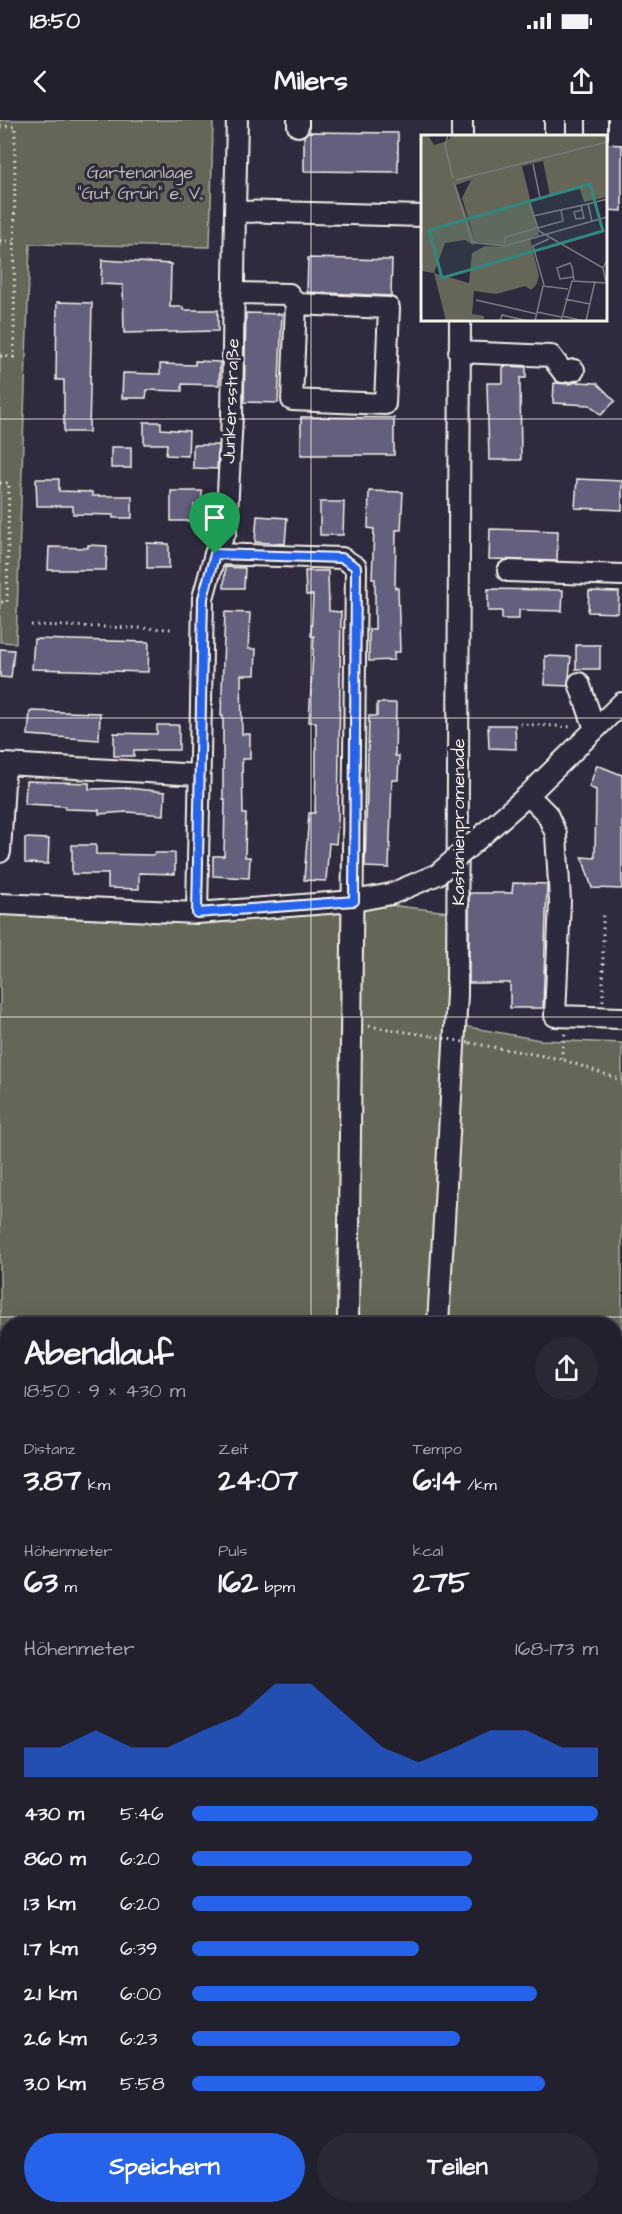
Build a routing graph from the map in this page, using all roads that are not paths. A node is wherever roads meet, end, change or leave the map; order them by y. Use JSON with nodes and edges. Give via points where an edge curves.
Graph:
{"nodes":[{"id":1,"x":237,"y":120,"type":"edge"},
{"id":2,"x":235,"y":211,"type":"junction"},
{"id":3,"x":421,"y":216,"type":"edge"},
{"id":4,"x":233,"y":293,"type":"junction"},
{"id":5,"x":296,"y":304,"type":"junction"},
{"id":6,"x":460,"y":321,"type":"edge"},
{"id":7,"x":459,"y":349,"type":"junction"},
{"id":8,"x":574,"y":370,"type":"dead end"},
{"id":9,"x":215,"y":554,"type":"junction"},
{"id":10,"x":508,"y":571,"type":"dead end"},
{"id":11,"x":622,"y":575,"type":"edge"},
{"id":12,"x":579,"y":683,"type":"dead end"},
{"id":13,"x":622,"y":703,"type":"edge"},
{"id":14,"x":595,"y":729,"type":"junction"},
{"id":15,"x":3,"y":764,"type":"edge"},
{"id":16,"x":199,"y":775,"type":"junction"},
{"id":17,"x":528,"y":795,"type":"junction"},
{"id":18,"x":0,"y":852,"type":"edge"},
{"id":19,"x":354,"y":901,"type":"junction"},
{"id":20,"x":0,"y":904,"type":"edge"},
{"id":21,"x":197,"y":913,"type":"junction"},
{"id":22,"x":612,"y":1018,"type":"edge"},
{"id":23,"x":348,"y":1317,"type":"edge"},
{"id":24,"x":438,"y":1317,"type":"edge"}],
"edges":[{"from":1,"to":2,"type":"street","name":"Junkersstraße"},
{"from":2,"to":3,"type":"street"},
{"from":2,"to":4,"type":"street","name":"Junkersstraße"},
{"from":4,"to":5,"type":"street","via":[[289,294]]},
{"from":4,"to":9,"type":"street","name":"Junkersstraße","via":[[226,531]]},
{"from":5,"to":5,"type":"street","via":[[389,308],[385,404],[292,400]]},
{"from":6,"to":7,"type":"street","name":"Kastanienpromenade"},
{"from":7,"to":8,"type":"street","via":[[551,356],[563,372]]},
{"from":7,"to":24,"type":"street","name":"Kastanienpromenade","via":[[457,994]]},
{"from":9,"to":16,"type":"street","name":"Junkersstraße","via":[[203,598]]},
{"from":9,"to":19,"type":"street","via":[[342,558],[356,567]]},
{"from":10,"to":11,"type":"street"},
{"from":12,"to":14,"type":"street"},
{"from":13,"to":14,"type":"street"},
{"from":14,"to":17,"type":"street"},
{"from":15,"to":16,"type":"street"},
{"from":15,"to":18,"type":"street"},
{"from":16,"to":21,"type":"street","name":"Junkersstraße"},
{"from":17,"to":19,"type":"street","bridge":true,"via":[[438,874],[391,894]]},
{"from":17,"to":22,"type":"street","via":[[547,814],[556,834],[560,901],[555,1016]]},
{"from":19,"to":21,"type":"street"},
{"from":19,"to":23,"type":"street"},
{"from":20,"to":21,"type":"street"}]}
